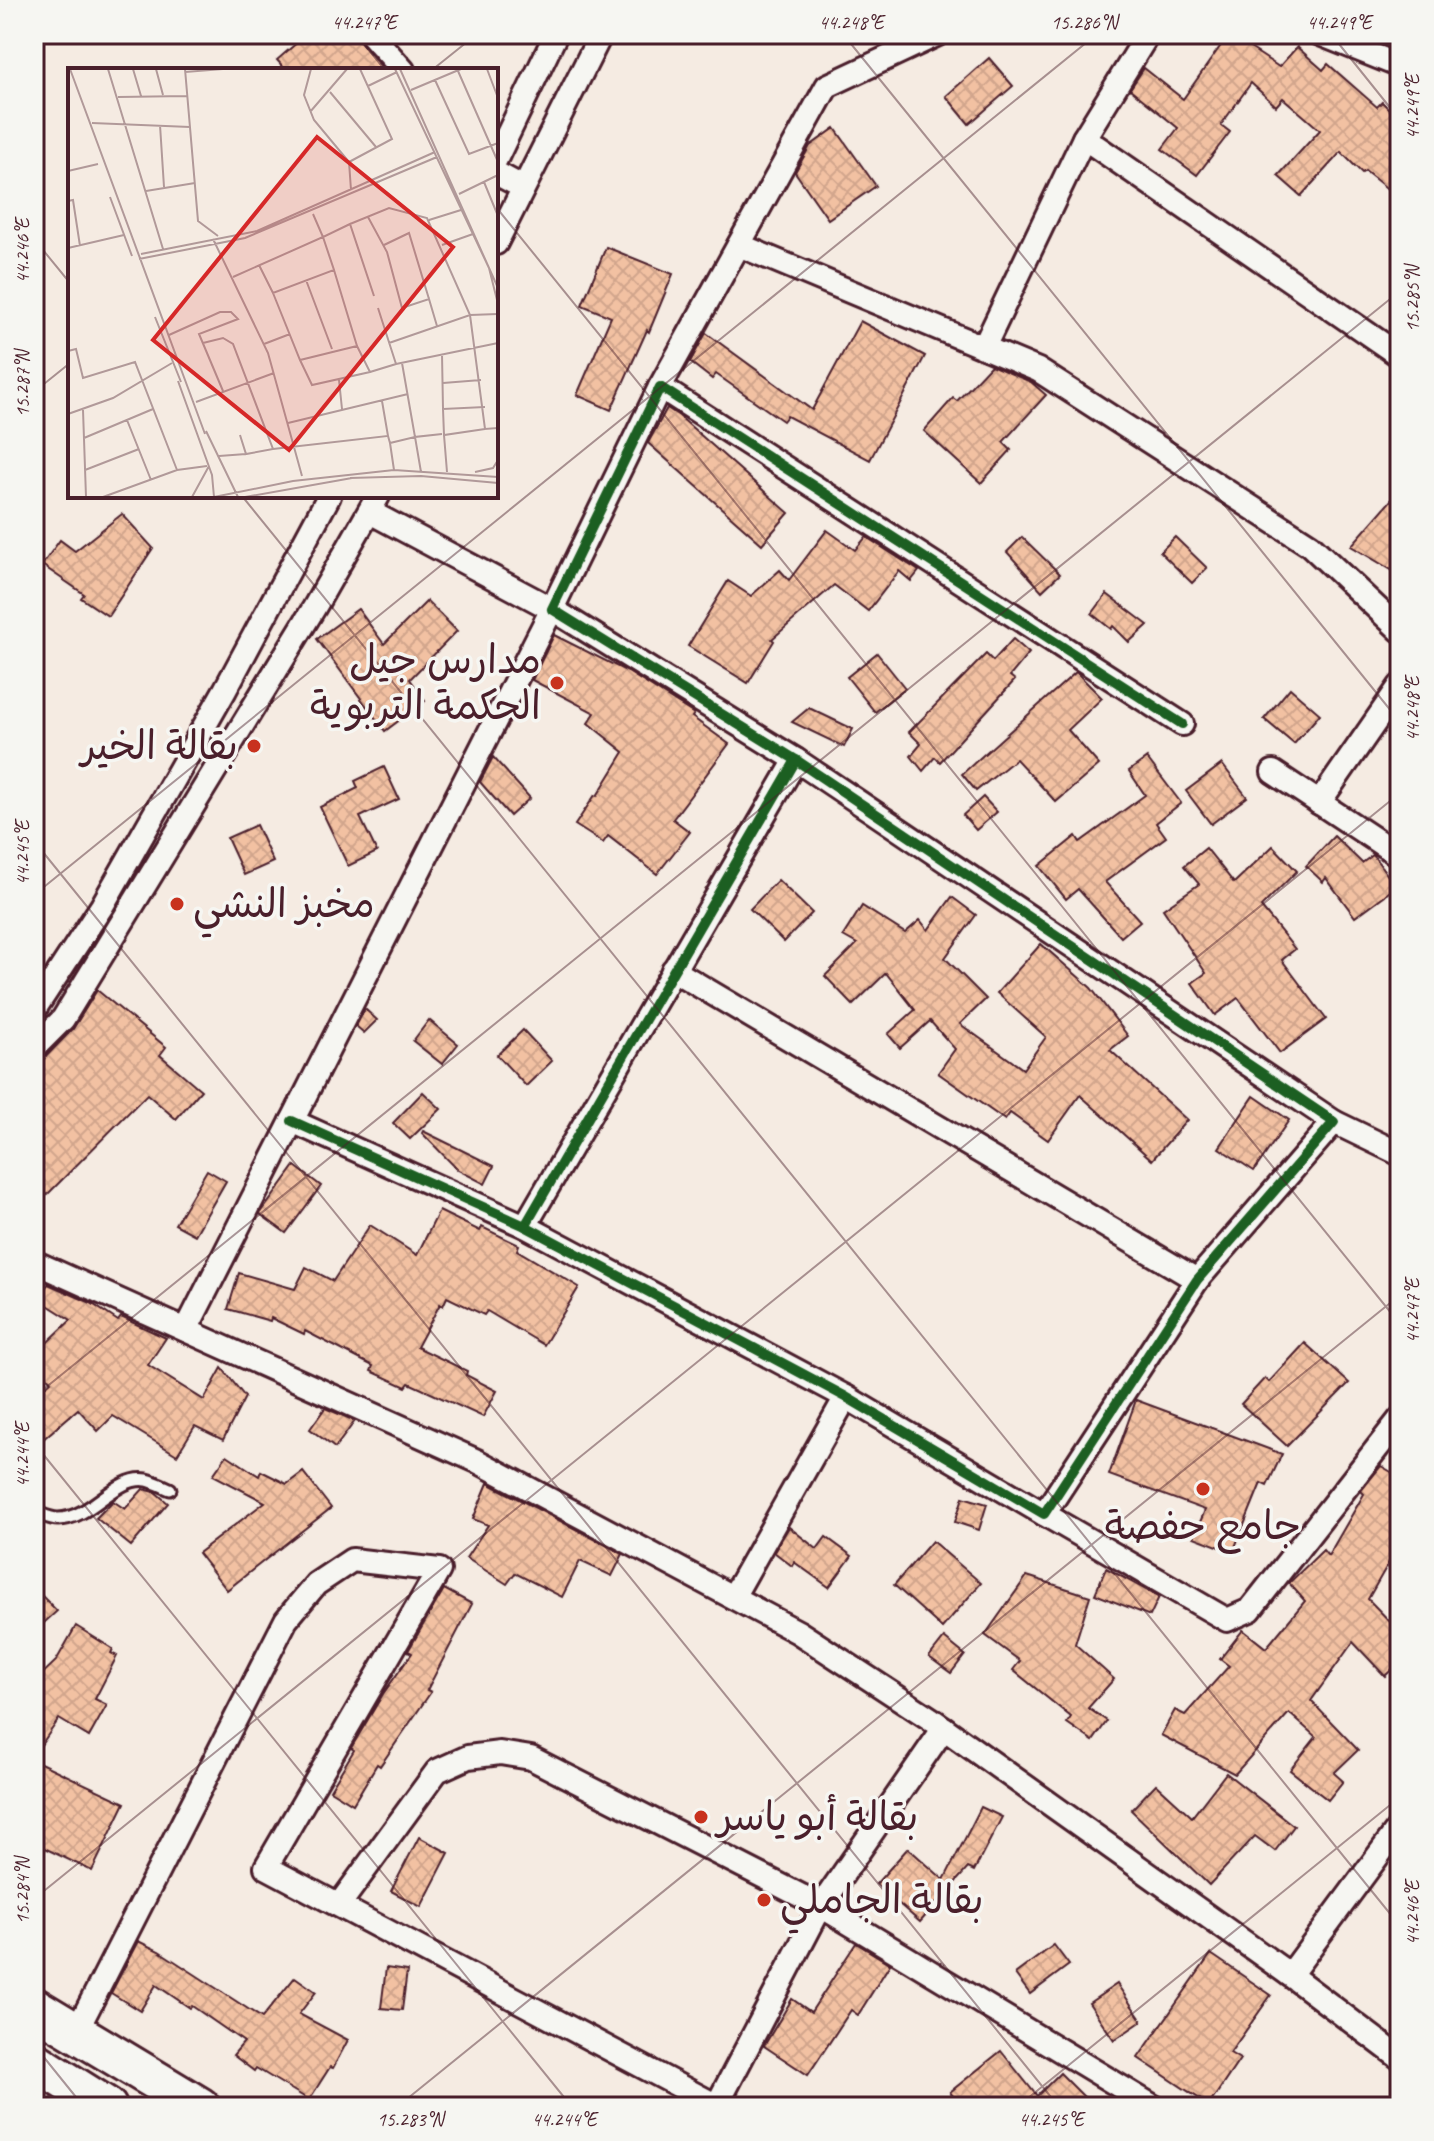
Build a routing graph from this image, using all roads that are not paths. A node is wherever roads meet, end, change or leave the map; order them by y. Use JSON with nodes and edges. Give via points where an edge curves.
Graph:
{"nodes":[{"id":1,"x":371,"y":34,"type":"edge"},
{"id":2,"x":556,"y":34,"type":"edge"},
{"id":3,"x":601,"y":34,"type":"edge"},
{"id":4,"x":938,"y":34,"type":"edge"},
{"id":5,"x":1148,"y":34,"type":"edge"},
{"id":6,"x":1320,"y":34,"type":"edge"},
{"id":7,"x":1362,"y":41,"type":"edge"},
{"id":8,"x":1400,"y":66,"type":"edge"},
{"id":9,"x":401,"y":68,"type":"edge"},
{"id":10,"x":1084,"y":138,"type":"junction"},
{"id":11,"x":498,"y":155,"type":"edge"},
{"id":12,"x":498,"y":174,"type":"edge"},
{"id":13,"x":522,"y":187,"type":"junction"},
{"id":14,"x":498,"y":239,"type":"edge"},
{"id":15,"x":739,"y":245,"type":"junction"},
{"id":16,"x":984,"y":347,"type":"junction"},
{"id":17,"x":1400,"y":356,"type":"edge"},
{"id":18,"x":660,"y":387,"type":"junction"},
{"id":19,"x":328,"y":498,"type":"edge"},
{"id":20,"x":374,"y":504,"type":"edge"},
{"id":21,"x":552,"y":609,"type":"junction"},
{"id":22,"x":1400,"y":630,"type":"edge"},
{"id":23,"x":1400,"y":686,"type":"edge"},
{"id":24,"x":1182,"y":724,"type":"dead end"},
{"id":25,"x":796,"y":760,"type":"junction"},
{"id":26,"x":1273,"y":772,"type":"dead end"},
{"id":27,"x":1319,"y":803,"type":"junction"},
{"id":28,"x":1400,"y":856,"type":"edge"},
{"id":29,"x":673,"y":970,"type":"junction"},
{"id":30,"x":34,"y":1010,"type":"edge"},
{"id":31,"x":34,"y":1048,"type":"edge"},
{"id":32,"x":292,"y":1121,"type":"junction"},
{"id":33,"x":1334,"y":1122,"type":"junction"},
{"id":34,"x":1400,"y":1154,"type":"edge"},
{"id":35,"x":525,"y":1226,"type":"junction"},
{"id":36,"x":34,"y":1262,"type":"edge"},
{"id":37,"x":1197,"y":1280,"type":"junction"},
{"id":38,"x":186,"y":1330,"type":"junction"},
{"id":39,"x":846,"y":1397,"type":"junction"},
{"id":40,"x":1396,"y":1432,"type":"edge"},
{"id":41,"x":170,"y":1489,"type":"dead end"},
{"id":42,"x":34,"y":1512,"type":"edge"},
{"id":43,"x":1044,"y":1514,"type":"junction"},
{"id":44,"x":733,"y":1597,"type":"junction"},
{"id":45,"x":944,"y":1728,"type":"junction"},
{"id":46,"x":1400,"y":1826,"type":"edge"},
{"id":47,"x":339,"y":1905,"type":"junction"},
{"id":48,"x":821,"y":1906,"type":"junction"},
{"id":49,"x":1290,"y":1975,"type":"junction"},
{"id":50,"x":34,"y":2007,"type":"edge"},
{"id":51,"x":77,"y":2030,"type":"junction"},
{"id":52,"x":1400,"y":2058,"type":"edge"},
{"id":53,"x":34,"y":2061,"type":"edge"},
{"id":54,"x":107,"y":2107,"type":"edge"},
{"id":55,"x":200,"y":2107,"type":"edge"},
{"id":56,"x":716,"y":2107,"type":"edge"},
{"id":57,"x":1154,"y":2107,"type":"edge"}],
"edges":[{"from":1,"to":9,"type":"street"},
{"from":2,"to":11,"type":"street"},
{"from":3,"to":13,"type":"street"},
{"from":4,"to":15,"type":"street","via":[[827,86]]},
{"from":5,"to":10,"type":"street"},
{"from":6,"to":7,"type":"street"},
{"from":7,"to":8,"type":"street"},
{"from":10,"to":16,"type":"street"},
{"from":10,"to":17,"type":"street"},
{"from":12,"to":13,"type":"street"},
{"from":13,"to":14,"type":"street"},
{"from":15,"to":16,"type":"street"},
{"from":15,"to":18,"type":"street"},
{"from":16,"to":22,"type":"street","via":[[1038,370],[1310,545]]},
{"from":18,"to":21,"type":"street"},
{"from":18,"to":24,"type":"street"},
{"from":19,"to":30,"type":"street","via":[[102,906]]},
{"from":20,"to":21,"type":"street"},
{"from":20,"to":31,"type":"street","via":[[63,1019]]},
{"from":21,"to":25,"type":"street"},
{"from":21,"to":32,"type":"street"},
{"from":23,"to":27,"type":"street"},
{"from":25,"to":29,"type":"street"},
{"from":25,"to":33,"type":"street"},
{"from":26,"to":27,"type":"street"},
{"from":27,"to":28,"type":"street"},
{"from":29,"to":35,"type":"street"},
{"from":29,"to":37,"type":"street"},
{"from":32,"to":35,"type":"street"},
{"from":32,"to":38,"type":"street"},
{"from":33,"to":34,"type":"street"},
{"from":33,"to":37,"type":"street"},
{"from":35,"to":39,"type":"street"},
{"from":36,"to":38,"type":"street"},
{"from":37,"to":43,"type":"street"},
{"from":38,"to":44,"type":"street","via":[[477,1461]]},
{"from":39,"to":43,"type":"street"},
{"from":39,"to":44,"type":"street"},
{"from":40,"to":43,"type":"street","via":[[1250,1610],[1227,1620]]},
{"from":41,"to":42,"type":"lane","via":[[137,1480],[77,1516],[56,1519]]},
{"from":44,"to":45,"type":"street","via":[[798,1632]]},
{"from":45,"to":48,"type":"street"},
{"from":45,"to":49,"type":"street"},
{"from":46,"to":49,"type":"street"},
{"from":47,"to":48,"type":"street","via":[[437,1771],[468,1757],[500,1753],[531,1758]]},
{"from":47,"to":51,"type":"street","via":[[266,1867],[439,1570],[352,1560],[316,1584],[286,1620]]},
{"from":47,"to":56,"type":"street"},
{"from":48,"to":56,"type":"street"},
{"from":48,"to":57,"type":"street"},
{"from":49,"to":52,"type":"street"},
{"from":50,"to":51,"type":"highway"},
{"from":51,"to":55,"type":"highway"},
{"from":53,"to":54,"type":"highway"}]}
